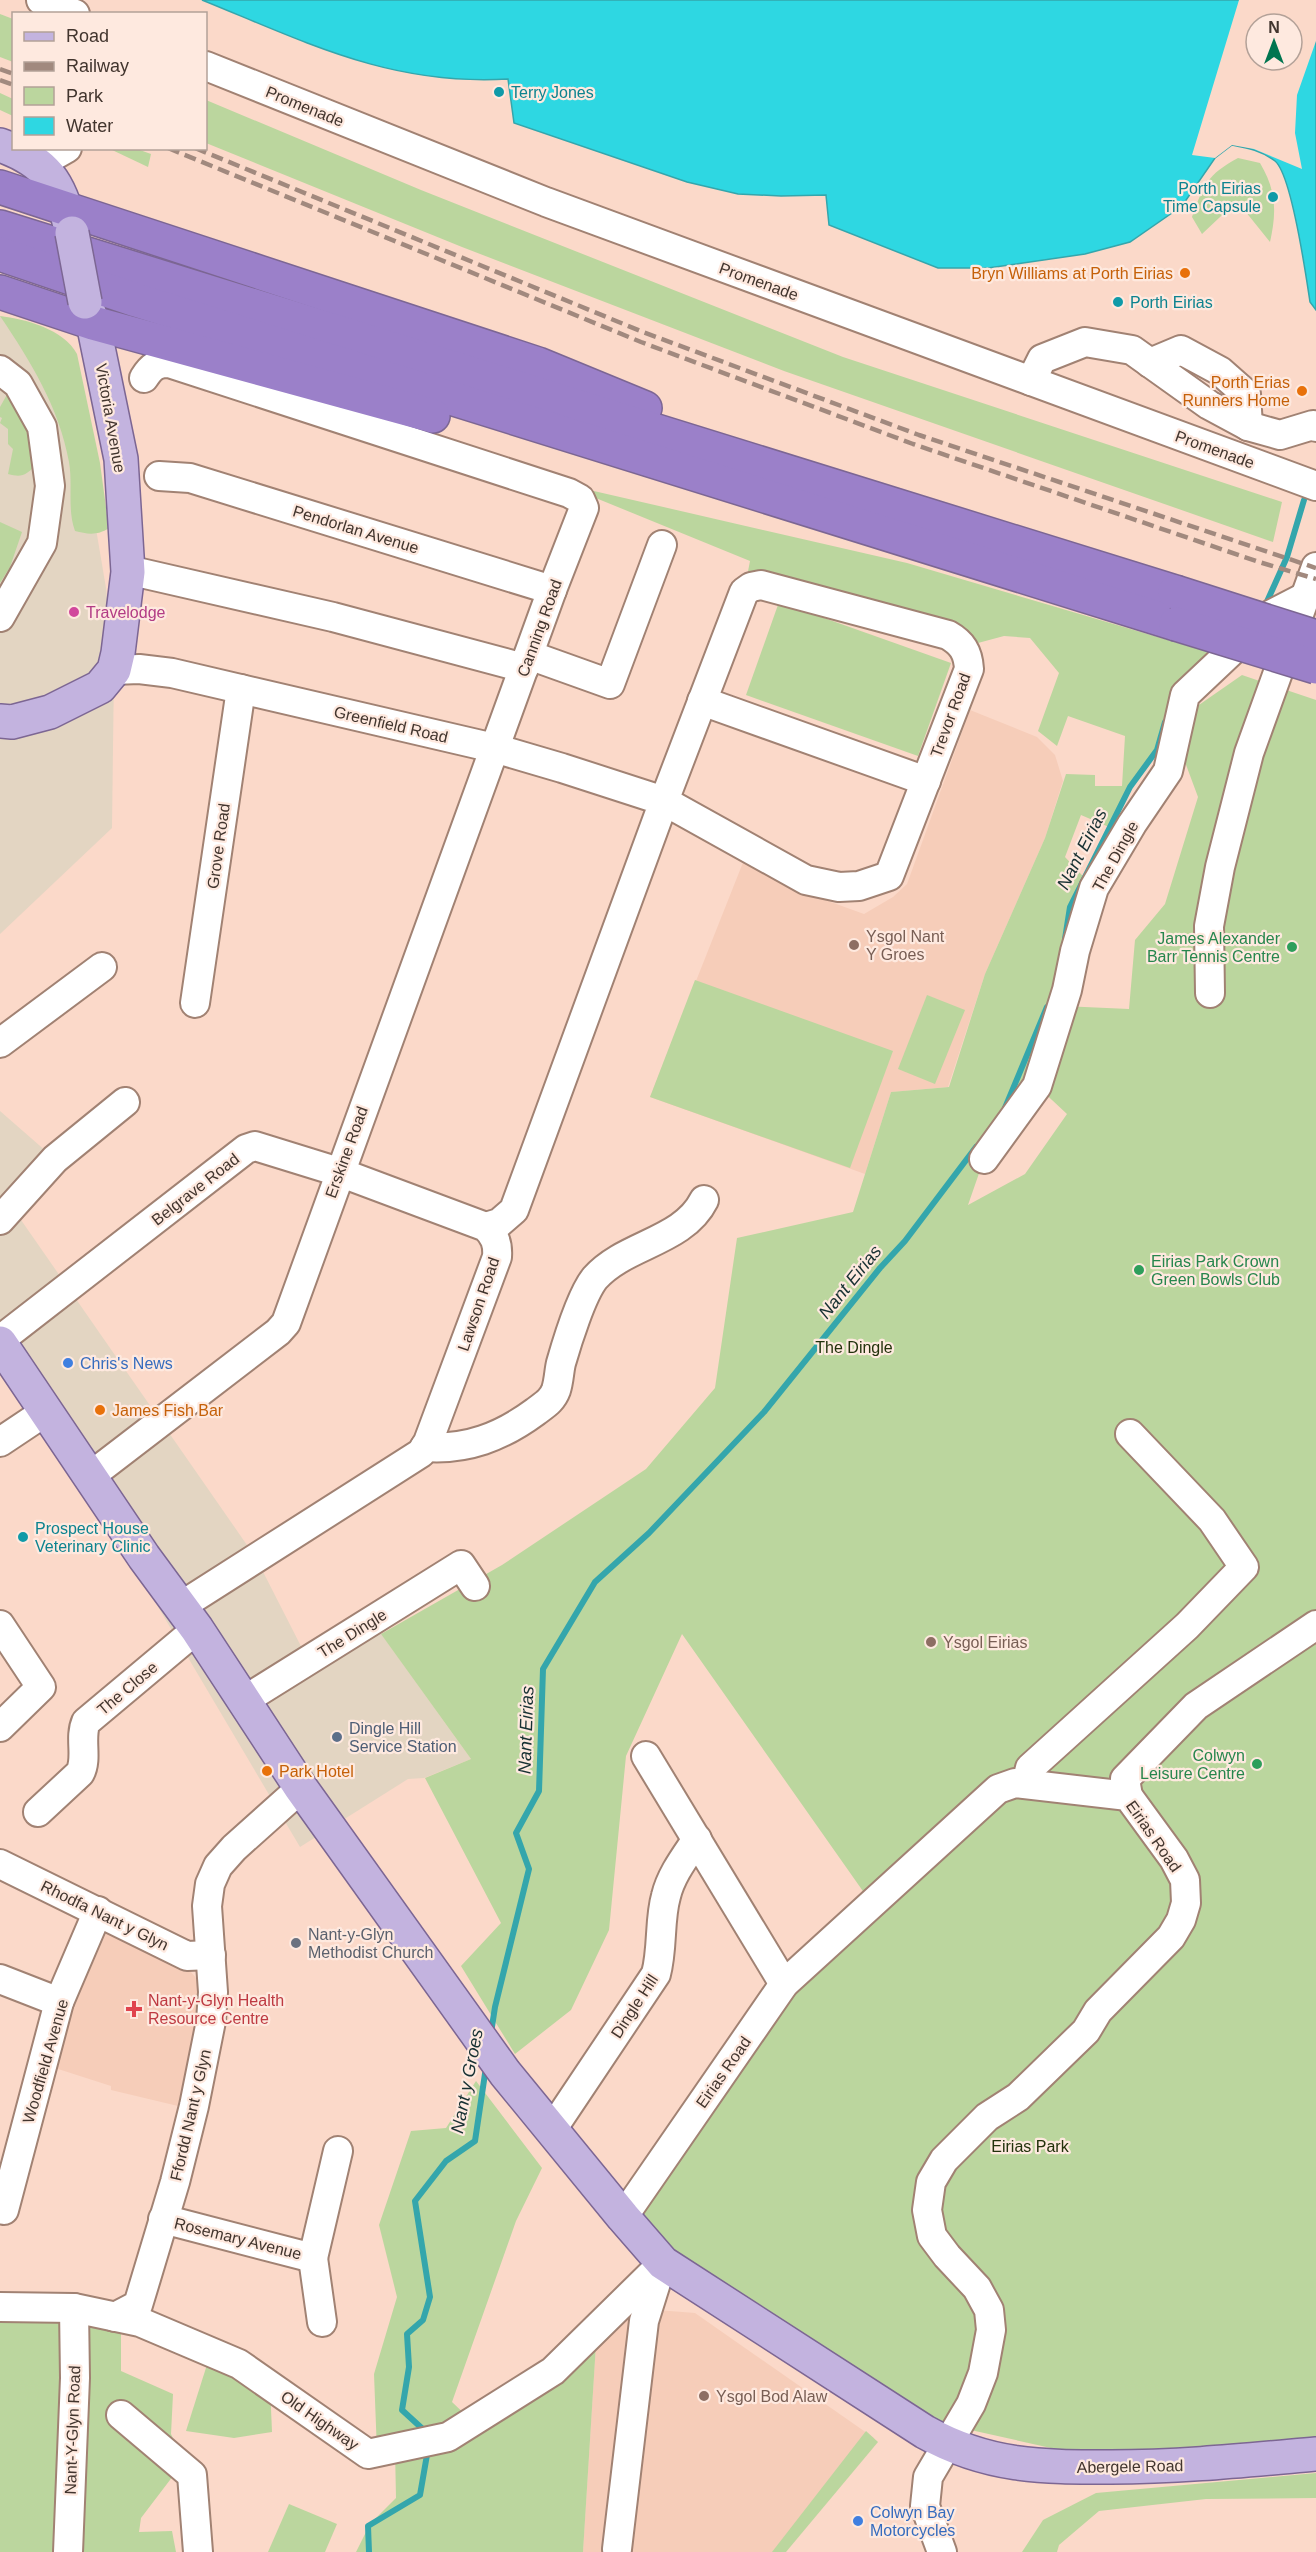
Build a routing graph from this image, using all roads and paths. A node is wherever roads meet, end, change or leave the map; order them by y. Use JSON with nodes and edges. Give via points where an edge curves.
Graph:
{"nodes":[{"id":1,"x":44,"y":1,"type":"edge"},
{"id":2,"x":70,"y":12,"type":"edge"},
{"id":3,"x":207,"y":66,"type":"edge"},
{"id":4,"x":0,"y":145,"type":"edge"},
{"id":5,"x":64,"y":150,"type":"edge"},
{"id":6,"x":39,"y":164,"type":"junction"},
{"id":7,"x":0,"y":187,"type":"edge"},
{"id":8,"x":69,"y":221,"type":"junction"},
{"id":9,"x":0,"y":227,"type":"edge"},
{"id":10,"x":0,"y":255,"type":"edge"},
{"id":11,"x":0,"y":292,"type":"edge"},
{"id":12,"x":89,"y":312,"type":"junction"},
{"id":13,"x":0,"y":370,"type":"edge"},
{"id":14,"x":144,"y":378,"type":"dead end"},
{"id":15,"x":1031,"y":381,"type":"junction"},
{"id":16,"x":1316,"y":427,"type":"edge"},
{"id":17,"x":159,"y":476,"type":"dead end"},
{"id":18,"x":1316,"y":486,"type":"edge"},
{"id":19,"x":841,"y":489,"type":"junction"},
{"id":20,"x":662,"y":545,"type":"dead end"},
{"id":21,"x":990,"y":567,"type":"junction"},
{"id":22,"x":1316,"y":567,"type":"edge"},
{"id":23,"x":141,"y":573,"type":"dead end"},
{"id":24,"x":552,"y":590,"type":"junction"},
{"id":25,"x":1305,"y":597,"type":"junction"},
{"id":26,"x":0,"y":617,"type":"edge"},
{"id":27,"x":1316,"y":637,"type":"edge"},
{"id":28,"x":526,"y":661,"type":"junction"},
{"id":29,"x":1316,"y":667,"type":"edge"},
{"id":30,"x":114,"y":670,"type":"junction"},
{"id":31,"x":241,"y":689,"type":"junction"},
{"id":32,"x":702,"y":701,"type":"junction"},
{"id":33,"x":0,"y":721,"type":"edge"},
{"id":34,"x":495,"y":748,"type":"junction"},
{"id":35,"x":926,"y":781,"type":"junction"},
{"id":36,"x":664,"y":801,"type":"junction"},
{"id":37,"x":102,"y":967,"type":"dead end"},
{"id":38,"x":1210,"y":993,"type":"dead end"},
{"id":39,"x":195,"y":1003,"type":"dead end"},
{"id":40,"x":0,"y":1043,"type":"edge"},
{"id":41,"x":124,"y":1102,"type":"dead end"},
{"id":42,"x":984,"y":1159,"type":"dead end"},
{"id":43,"x":339,"y":1172,"type":"junction"},
{"id":44,"x":704,"y":1200,"type":"dead end"},
{"id":45,"x":0,"y":1220,"type":"edge"},
{"id":46,"x":486,"y":1227,"type":"junction"},
{"id":47,"x":0,"y":1342,"type":"edge"},
{"id":48,"x":45,"y":1413,"type":"junction"},
{"id":49,"x":1130,"y":1434,"type":"dead end"},
{"id":50,"x":0,"y":1442,"type":"edge"},
{"id":51,"x":425,"y":1447,"type":"junction"},
{"id":52,"x":89,"y":1477,"type":"junction"},
{"id":53,"x":468,"y":1575,"type":"dead end"},
{"id":54,"x":189,"y":1618,"type":"junction"},
{"id":55,"x":1316,"y":1624,"type":"edge"},
{"id":56,"x":1,"y":1630,"type":"edge"},
{"id":57,"x":243,"y":1701,"type":"junction"},
{"id":58,"x":0,"y":1727,"type":"edge"},
{"id":59,"x":646,"y":1756,"type":"dead end"},
{"id":60,"x":1026,"y":1784,"type":"junction"},
{"id":61,"x":301,"y":1788,"type":"junction"},
{"id":62,"x":1128,"y":1796,"type":"junction"},
{"id":63,"x":38,"y":1812,"type":"dead end"},
{"id":64,"x":697,"y":1839,"type":"junction"},
{"id":65,"x":0,"y":1864,"type":"edge"},
{"id":66,"x":98,"y":1911,"type":"junction"},
{"id":67,"x":211,"y":1955,"type":"junction"},
{"id":68,"x":0,"y":1979,"type":"edge"},
{"id":69,"x":784,"y":1984,"type":"junction"},
{"id":70,"x":59,"y":2002,"type":"junction"},
{"id":71,"x":553,"y":2128,"type":"junction"},
{"id":72,"x":338,"y":2151,"type":"dead end"},
{"id":73,"x":0,"y":2209,"type":"edge"},
{"id":74,"x":623,"y":2217,"type":"junction"},
{"id":75,"x":163,"y":2219,"type":"junction"},
{"id":76,"x":313,"y":2258,"type":"junction"},
{"id":77,"x":663,"y":2263,"type":"junction"},
{"id":78,"x":0,"y":2307,"type":"edge"},
{"id":79,"x":74,"y":2308,"type":"junction"},
{"id":80,"x":115,"y":2317,"type":"junction"},
{"id":81,"x":322,"y":2322,"type":"dead end"},
{"id":82,"x":121,"y":2415,"type":"dead end"},
{"id":83,"x":947,"y":2444,"type":"junction"},
{"id":84,"x":1316,"y":2454,"type":"edge"},
{"id":85,"x":617,"y":2549,"type":"dead end"},
{"id":86,"x":68,"y":2552,"type":"edge"},
{"id":87,"x":198,"y":2552,"type":"edge"},
{"id":88,"x":942,"y":2552,"type":"edge"}],
"edges":[{"from":1,"to":2,"type":"street"},
{"from":3,"to":15,"type":"street","name":"Promenade","via":[[546,202]]},
{"from":4,"to":6,"type":"main road","name":"Victoria Avenue"},
{"from":5,"to":6,"type":"street"},
{"from":6,"to":8,"type":"main road","name":"Victoria Avenue","via":[[53,179]]},
{"from":7,"to":8,"type":"highway"},
{"from":8,"to":12,"type":"main road","name":"Victoria Avenue","bridge":true},
{"from":8,"to":19,"type":"highway","via":[[538,364]]},
{"from":9,"to":19,"type":"highway"},
{"from":10,"to":21,"type":"highway"},
{"from":11,"to":12,"type":"highway"},
{"from":12,"to":21,"type":"highway"},
{"from":12,"to":30,"type":"main road","name":"Victoria Avenue","via":[[121,459],[128,572]]},
{"from":13,"to":26,"type":"street","via":[[18,384],[42,427],[50,486],[42,543]]},
{"from":14,"to":24,"type":"street","name":"Canning Road","via":[[158,363],[169,363],[569,493],[580,499],[584,508]]},
{"from":15,"to":16,"type":"street","via":[[1042,359],[1085,342],[1132,350],[1209,405],[1248,426],[1280,435]]},
{"from":15,"to":18,"type":"street","name":"Promenade"},
{"from":17,"to":24,"type":"street","name":"Pendorlan Avenue","via":[[190,478]]},
{"from":19,"to":27,"type":"highway","bridge":true},
{"from":20,"to":28,"type":"street","via":[[610,684]]},
{"from":21,"to":29,"type":"highway","bridge":true},
{"from":22,"to":25,"type":"street"},
{"from":23,"to":28,"type":"street"},
{"from":24,"to":28,"type":"street","name":"Canning Road"},
{"from":25,"to":38,"type":"street","via":[[1249,753],[1220,867],[1209,927]]},
{"from":25,"to":42,"type":"street","name":"The Dingle","via":[[1270,615],[1185,695],[1168,771],[1094,888],[1037,1086]]},
{"from":28,"to":34,"type":"street","name":"Canning Road"},
{"from":30,"to":31,"type":"street","name":"Greenfield Road","via":[[172,673]]},
{"from":30,"to":33,"type":"main road","via":[[100,687],[66,705],[12,722]]},
{"from":31,"to":34,"type":"street","name":"Greenfield Road"},
{"from":31,"to":39,"type":"street","name":"Grove Road"},
{"from":32,"to":35,"type":"street"},
{"from":32,"to":35,"type":"street","name":"Trevor Road","via":[[744,592],[751,587],[761,585],[948,635],[963,647],[969,669]]},
{"from":32,"to":36,"type":"street","name":"Trevor Road"},
{"from":34,"to":36,"type":"street","name":"Greenfield Road"},
{"from":34,"to":43,"type":"street","name":"Erskine Road"},
{"from":35,"to":36,"type":"street","name":"Trevor Road","via":[[889,876],[859,886],[839,887],[806,880]]},
{"from":36,"to":46,"type":"street","via":[[513,1210],[499,1223]]},
{"from":37,"to":40,"type":"street"},
{"from":41,"to":45,"type":"street","via":[[55,1159]]},
{"from":43,"to":46,"type":"street","name":"Belgrave Road"},
{"from":43,"to":47,"type":"street","name":"Belgrave Road","via":[[260,1146],[246,1149]]},
{"from":43,"to":52,"type":"street","name":"Erskine Road","via":[[286,1323]]},
{"from":44,"to":51,"type":"street","via":[[686,1225],[609,1264],[594,1280],[584,1298],[551,1400],[497,1436],[463,1446]]},
{"from":46,"to":51,"type":"street","name":"Lawson Road","via":[[494,1235],[497,1257]]},
{"from":47,"to":48,"type":"main road","name":"Abergele Road"},
{"from":48,"to":50,"type":"street"},
{"from":48,"to":52,"type":"main road","name":"Abergele Road"},
{"from":49,"to":60,"type":"street","via":[[1212,1520],[1244,1567],[1188,1626],[1030,1768]]},
{"from":51,"to":54,"type":"street"},
{"from":52,"to":54,"type":"main road","name":"Abergele Road"},
{"from":53,"to":57,"type":"street","name":"The Dingle"},
{"from":54,"to":57,"type":"main road","name":"Abergele Road"},
{"from":54,"to":63,"type":"street","name":"The Close","via":[[86,1722],[80,1773]]},
{"from":55,"to":62,"type":"street","via":[[1196,1706],[1125,1779]]},
{"from":56,"to":58,"type":"street","via":[[41,1690]]},
{"from":57,"to":61,"type":"main road","name":"Abergele Road"},
{"from":59,"to":64,"type":"street"},
{"from":60,"to":62,"type":"street","name":"Eirias Road"},
{"from":60,"to":69,"type":"street","name":"Eirias Road","via":[[998,1789]]},
{"from":61,"to":67,"type":"street","name":"Ffordd Nant y Glyn","via":[[218,1866],[207,1906]]},
{"from":61,"to":71,"type":"main road","name":"Abergele Road","via":[[505,2073]]},
{"from":62,"to":83,"type":"street","name":"Eirias Road","via":[[1185,1880],[1186,1903],[1181,1920],[1171,1936],[1098,2011],[1086,2031],[1018,2097],[987,2117],[944,2160],[931,2182],[927,2211],[932,2236],[977,2288],[989,2310],[991,2330],[971,2404]]},
{"from":64,"to":69,"type":"street"},
{"from":64,"to":71,"type":"street","name":"Dingle Hill","via":[[671,1879],[656,1974]]},
{"from":65,"to":66,"type":"street","name":"Rhodfa Nant y Glyn"},
{"from":66,"to":67,"type":"street","name":"Rhodfa Nant y Glyn","via":[[187,1956]]},
{"from":66,"to":70,"type":"street","name":"Woodfield Avenue"},
{"from":67,"to":75,"type":"street","name":"Ffordd Nant y Glyn","via":[[211,2021],[194,2106]]},
{"from":68,"to":70,"type":"street"},
{"from":69,"to":74,"type":"street","name":"Eirias Road"},
{"from":70,"to":73,"type":"street","name":"Woodfield Avenue","via":[[4,2211]]},
{"from":71,"to":74,"type":"main road","name":"Abergele Road"},
{"from":72,"to":76,"type":"street","name":"Rosemary Avenue"},
{"from":74,"to":77,"type":"main road","name":"Abergele Road"},
{"from":75,"to":76,"type":"street","name":"Rosemary Avenue"},
{"from":75,"to":80,"type":"street","name":"Ffordd Nant y Glyn","via":[[138,2305]]},
{"from":76,"to":81,"type":"street","name":"Rosemary Avenue"},
{"from":77,"to":80,"type":"street","name":"Old Highway","via":[[553,2371],[435,2440],[368,2454],[239,2364],[140,2322]]},
{"from":77,"to":83,"type":"main road","name":"Abergele Road"},
{"from":77,"to":85,"type":"street","via":[[644,2321]]},
{"from":78,"to":79,"type":"street","name":"Old Highway"},
{"from":79,"to":80,"type":"street","name":"Old Highway"},
{"from":79,"to":86,"type":"street","name":"Nant-Y-Glyn Road"},
{"from":82,"to":87,"type":"street","via":[[192,2475]]},
{"from":83,"to":84,"type":"main road","name":"Abergele Road","via":[[989,2459],[1042,2467],[1169,2467]]},
{"from":83,"to":88,"type":"street","name":"Eirias Road","via":[[928,2477],[925,2495],[927,2518]]}]}
